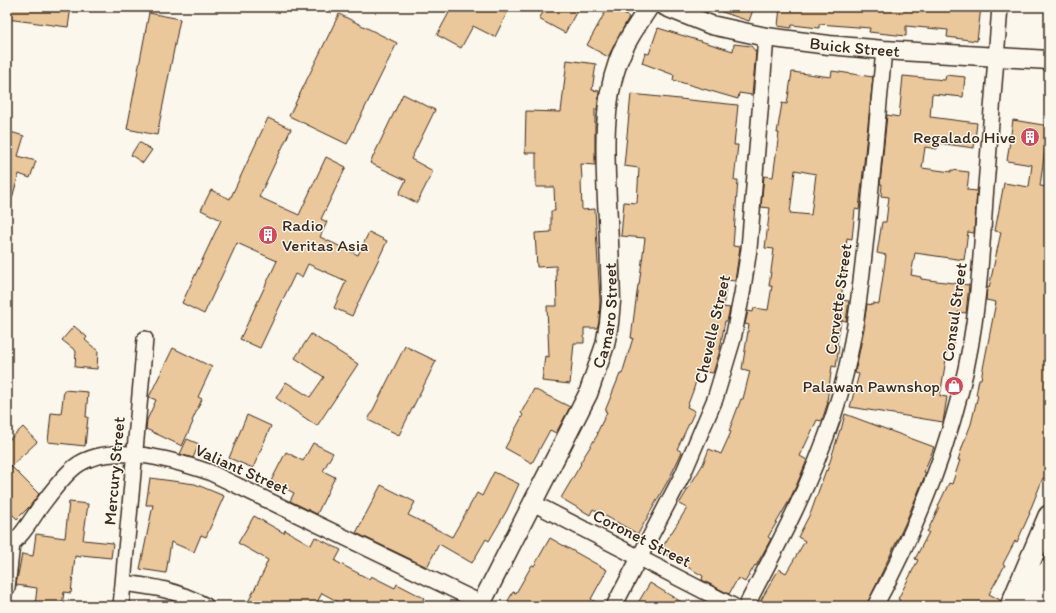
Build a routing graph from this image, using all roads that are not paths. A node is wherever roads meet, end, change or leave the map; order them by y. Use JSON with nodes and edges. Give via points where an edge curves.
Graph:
{"nodes":[{"id":1,"x":649,"y":7,"type":"edge"},
{"id":2,"x":666,"y":7,"type":"edge"},
{"id":3,"x":1000,"y":7,"type":"edge"},
{"id":4,"x":766,"y":37,"type":"junction"},
{"id":5,"x":884,"y":50,"type":"junction"},
{"id":6,"x":996,"y":57,"type":"junction"},
{"id":7,"x":1049,"y":60,"type":"edge"},
{"id":8,"x":145,"y":339,"type":"dead end"},
{"id":9,"x":135,"y":454,"type":"junction"},
{"id":10,"x":533,"y":503,"type":"junction"},
{"id":11,"x":1049,"y":516,"type":"edge"},
{"id":12,"x":9,"y":546,"type":"edge"},
{"id":13,"x":638,"y":557,"type":"junction"},
{"id":14,"x":1049,"y":570,"type":"edge"},
{"id":15,"x":123,"y":583,"type":"junction"},
{"id":16,"x":7,"y":588,"type":"edge"},
{"id":17,"x":480,"y":604,"type":"edge"},
{"id":18,"x":121,"y":606,"type":"edge"},
{"id":19,"x":206,"y":606,"type":"edge"},
{"id":20,"x":614,"y":606,"type":"edge"},
{"id":21,"x":733,"y":606,"type":"edge"},
{"id":22,"x":746,"y":606,"type":"edge"},
{"id":23,"x":875,"y":606,"type":"edge"},
{"id":24,"x":1011,"y":606,"type":"edge"},
{"id":25,"x":1033,"y":606,"type":"edge"}],
"edges":[{"from":1,"to":10,"type":"street","name":"Camaro Street","via":[[626,45],[609,98],[606,163],[612,301],[605,345],[588,394]]},
{"from":2,"to":4,"type":"street","name":"Buick Street","via":[[711,25]]},
{"from":3,"to":6,"type":"street","name":"Consul Street"},
{"from":4,"to":5,"type":"street","name":"Buick Street"},
{"from":4,"to":13,"type":"street","name":"Chevelle Street","via":[[749,249],[733,339],[715,399],[683,474]]},
{"from":5,"to":6,"type":"street","name":"Buick Street"},
{"from":5,"to":22,"type":"street","name":"Corvette Street","via":[[864,258],[847,367],[834,414],[805,489]]},
{"from":6,"to":7,"type":"street","name":"Buick Street"},
{"from":6,"to":23,"type":"street","name":"Consul Street","via":[[977,299],[962,389],[933,481]]},
{"from":8,"to":9,"type":"street","name":"Mercury Street"},
{"from":9,"to":12,"type":"street","name":"Valiant Street","via":[[94,457],[76,465]]},
{"from":9,"to":15,"type":"street","name":"Mercury Street"},
{"from":9,"to":17,"type":"street","name":"Valiant Street","via":[[185,464],[209,472]]},
{"from":10,"to":13,"type":"street","name":"Coronet Street"},
{"from":10,"to":17,"type":"street","name":"Camaro Street"},
{"from":11,"to":24,"type":"main road"},
{"from":12,"to":16,"type":"street"},
{"from":13,"to":20,"type":"street","name":"Chevelle Street"},
{"from":13,"to":21,"type":"street","name":"Coronet Street"},
{"from":14,"to":25,"type":"main road"},
{"from":15,"to":18,"type":"street","name":"Mercury Street"},
{"from":15,"to":19,"type":"street","via":[[173,591]]}]}
